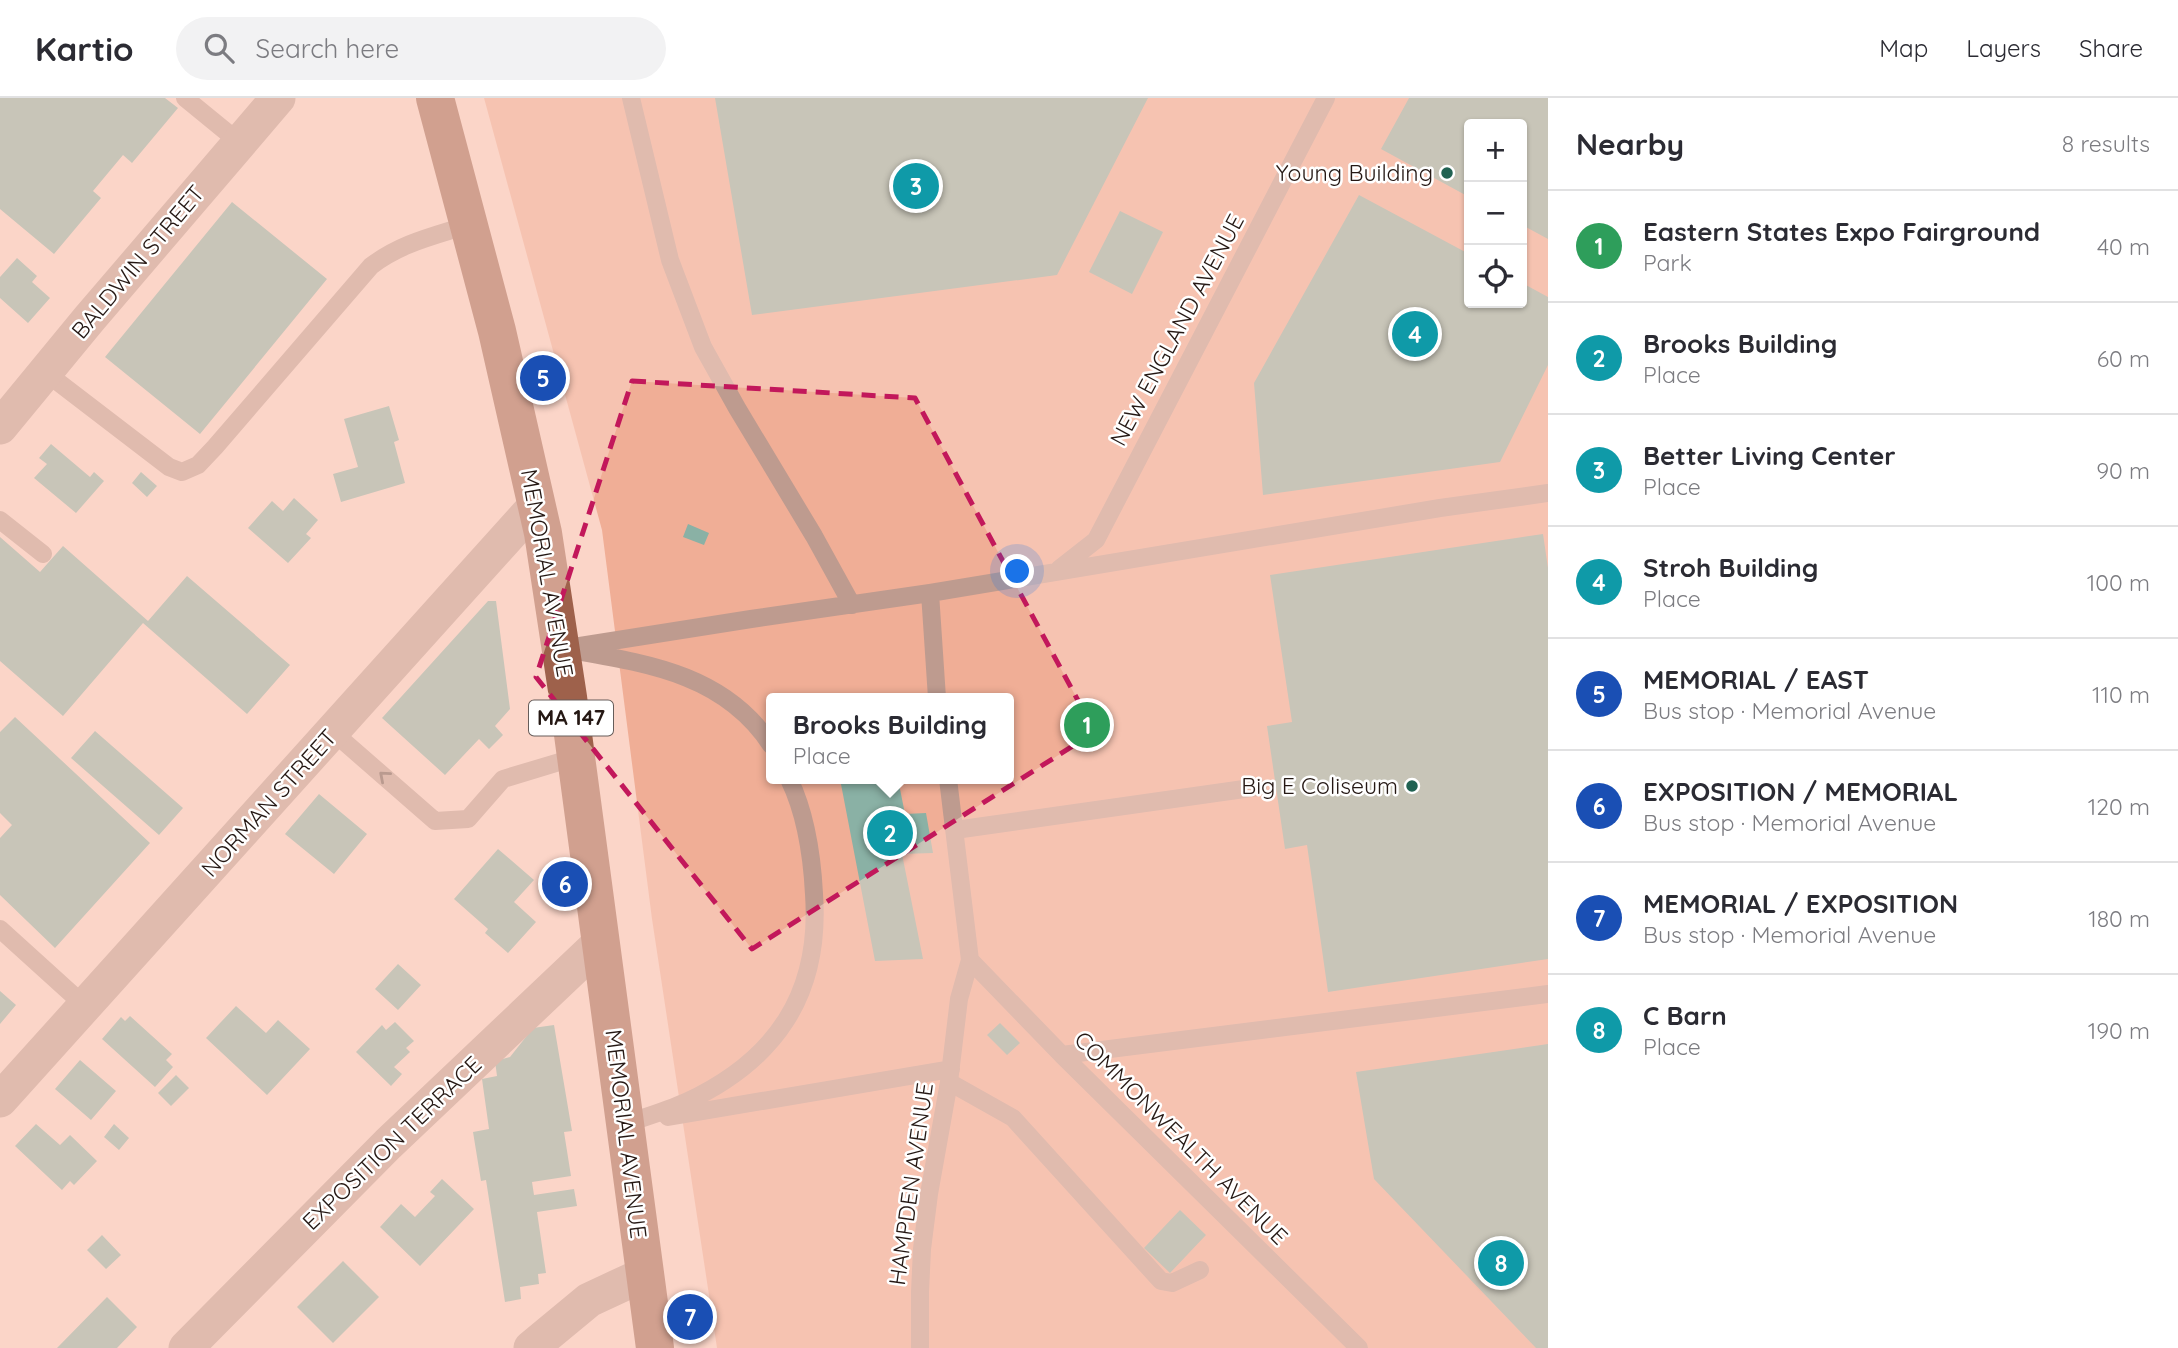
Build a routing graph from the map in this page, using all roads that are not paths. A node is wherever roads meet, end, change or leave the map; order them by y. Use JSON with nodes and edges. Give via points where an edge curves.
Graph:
{"nodes":[{"id":1,"x":185,"y":98,"type":"edge"},
{"id":2,"x":278,"y":98,"type":"edge"},
{"id":3,"x":435,"y":98,"type":"edge"},
{"id":4,"x":631,"y":98,"type":"edge"},
{"id":5,"x":1326,"y":98,"type":"edge"},
{"id":6,"x":240,"y":143,"type":"junction"},
{"id":7,"x":468,"y":225,"type":"junction"},
{"id":8,"x":45,"y":372,"type":"junction"},
{"id":9,"x":0,"y":427,"type":"edge"},
{"id":10,"x":1548,"y":493,"type":"edge"},
{"id":11,"x":537,"y":505,"type":"junction"},
{"id":12,"x":0,"y":520,"type":"edge"},
{"id":13,"x":43,"y":554,"type":"dead end"},
{"id":14,"x":1056,"y":571,"type":"junction"},
{"id":15,"x":930,"y":593,"type":"junction"},
{"id":16,"x":852,"y":605,"type":"junction"},
{"id":17,"x":561,"y":649,"type":"junction"},
{"id":18,"x":937,"y":693,"type":"edge"},
{"id":19,"x":333,"y":732,"type":"junction"},
{"id":20,"x":766,"y":738,"type":"edge"},
{"id":21,"x":576,"y":757,"type":"junction"},
{"id":22,"x":791,"y":784,"type":"edge"},
{"id":23,"x":949,"y":784,"type":"edge"},
{"id":24,"x":1258,"y":788,"type":"dead end"},
{"id":25,"x":955,"y":830,"type":"junction"},
{"id":26,"x":0,"y":929,"type":"edge"},
{"id":27,"x":601,"y":942,"type":"junction"},
{"id":28,"x":970,"y":960,"type":"junction"},
{"id":29,"x":1548,"y":994,"type":"edge"},
{"id":30,"x":85,"y":1006,"type":"junction"},
{"id":31,"x":1062,"y":1055,"type":"junction"},
{"id":32,"x":950,"y":1076,"type":"junction"},
{"id":33,"x":0,"y":1100,"type":"edge"},
{"id":34,"x":625,"y":1124,"type":"junction"},
{"id":35,"x":1200,"y":1270,"type":"dead end"},
{"id":36,"x":645,"y":1274,"type":"junction"},
{"id":37,"x":186,"y":1348,"type":"edge"},
{"id":38,"x":531,"y":1348,"type":"edge"},
{"id":39,"x":654,"y":1348,"type":"edge"},
{"id":40,"x":920,"y":1348,"type":"edge"},
{"id":41,"x":1359,"y":1348,"type":"edge"}],
"edges":[{"from":1,"to":6,"type":"lane"},
{"from":2,"to":6,"type":"street","name":"BALDWIN STREET"},
{"from":3,"to":7,"type":"main road","name":"MEMORIAL AVENUE","number":"MA 147"},
{"from":4,"to":16,"type":"lane","via":[[670,260],[704,347]]},
{"from":5,"to":14,"type":"lane","name":"NEW ENGLAND AVENUE","via":[[1096,540]]},
{"from":6,"to":8,"type":"street","name":"BALDWIN STREET"},
{"from":7,"to":8,"type":"lane","via":[[409,243],[371,266],[215,447],[198,465],[182,472],[169,467]]},
{"from":7,"to":11,"type":"main road","name":"MEMORIAL AVENUE","number":"MA 147"},
{"from":8,"to":9,"type":"street","name":"BALDWIN STREET"},
{"from":10,"to":14,"type":"lane"},
{"from":11,"to":17,"type":"main road","name":"MEMORIAL AVENUE","number":"MA 147"},
{"from":11,"to":19,"type":"street","name":"NORMAN STREET"},
{"from":12,"to":13,"type":"lane"},
{"from":14,"to":15,"type":"lane"},
{"from":15,"to":16,"type":"lane"},
{"from":15,"to":18,"type":"lane"},
{"from":16,"to":17,"type":"lane"},
{"from":17,"to":20,"type":"lane","via":[[632,661],[702,684],[733,702]]},
{"from":17,"to":21,"type":"main road","name":"MEMORIAL AVENUE","number":"MA 147"},
{"from":21,"to":19,"type":"lane","one_way":true,"via":[[503,779],[468,820],[435,821]]},
{"from":19,"to":30,"type":"street","name":"NORMAN STREET"},
{"from":21,"to":27,"type":"main road","name":"MEMORIAL AVENUE","number":"MA 147"},
{"from":22,"to":34,"type":"lane","via":[[809,848],[815,903],[812,951],[794,1009],[771,1040],[732,1075],[684,1103]]},
{"from":23,"to":25,"type":"lane"},
{"from":24,"to":25,"type":"lane"},
{"from":25,"to":28,"type":"lane"},
{"from":26,"to":30,"type":"lane"},
{"from":27,"to":34,"type":"main road","name":"MEMORIAL AVENUE","number":"MA 147"},
{"from":27,"to":37,"type":"street","name":"EXPOSITION TERRACE","via":[[388,1143]]},
{"from":28,"to":31,"type":"lane","name":"COMMONWEALTH AVENUE"},
{"from":28,"to":32,"type":"lane","name":"HAMPDEN AVENUE","via":[[959,999]]},
{"from":29,"to":31,"type":"lane"},
{"from":30,"to":33,"type":"street","name":"NORMAN STREET"},
{"from":31,"to":41,"type":"lane","name":"COMMONWEALTH AVENUE"},
{"from":32,"to":34,"type":"lane"},
{"from":32,"to":35,"type":"lane","via":[[1013,1118],[1161,1280],[1172,1283]]},
{"from":32,"to":40,"type":"lane","name":"HAMPDEN AVENUE","via":[[922,1249]]},
{"from":34,"to":36,"type":"main road","name":"MEMORIAL AVENUE","number":"MA 147"},
{"from":36,"to":38,"type":"street","via":[[589,1300]]},
{"from":36,"to":39,"type":"main road","name":"MEMORIAL AVENUE","number":"MA 147"}]}
